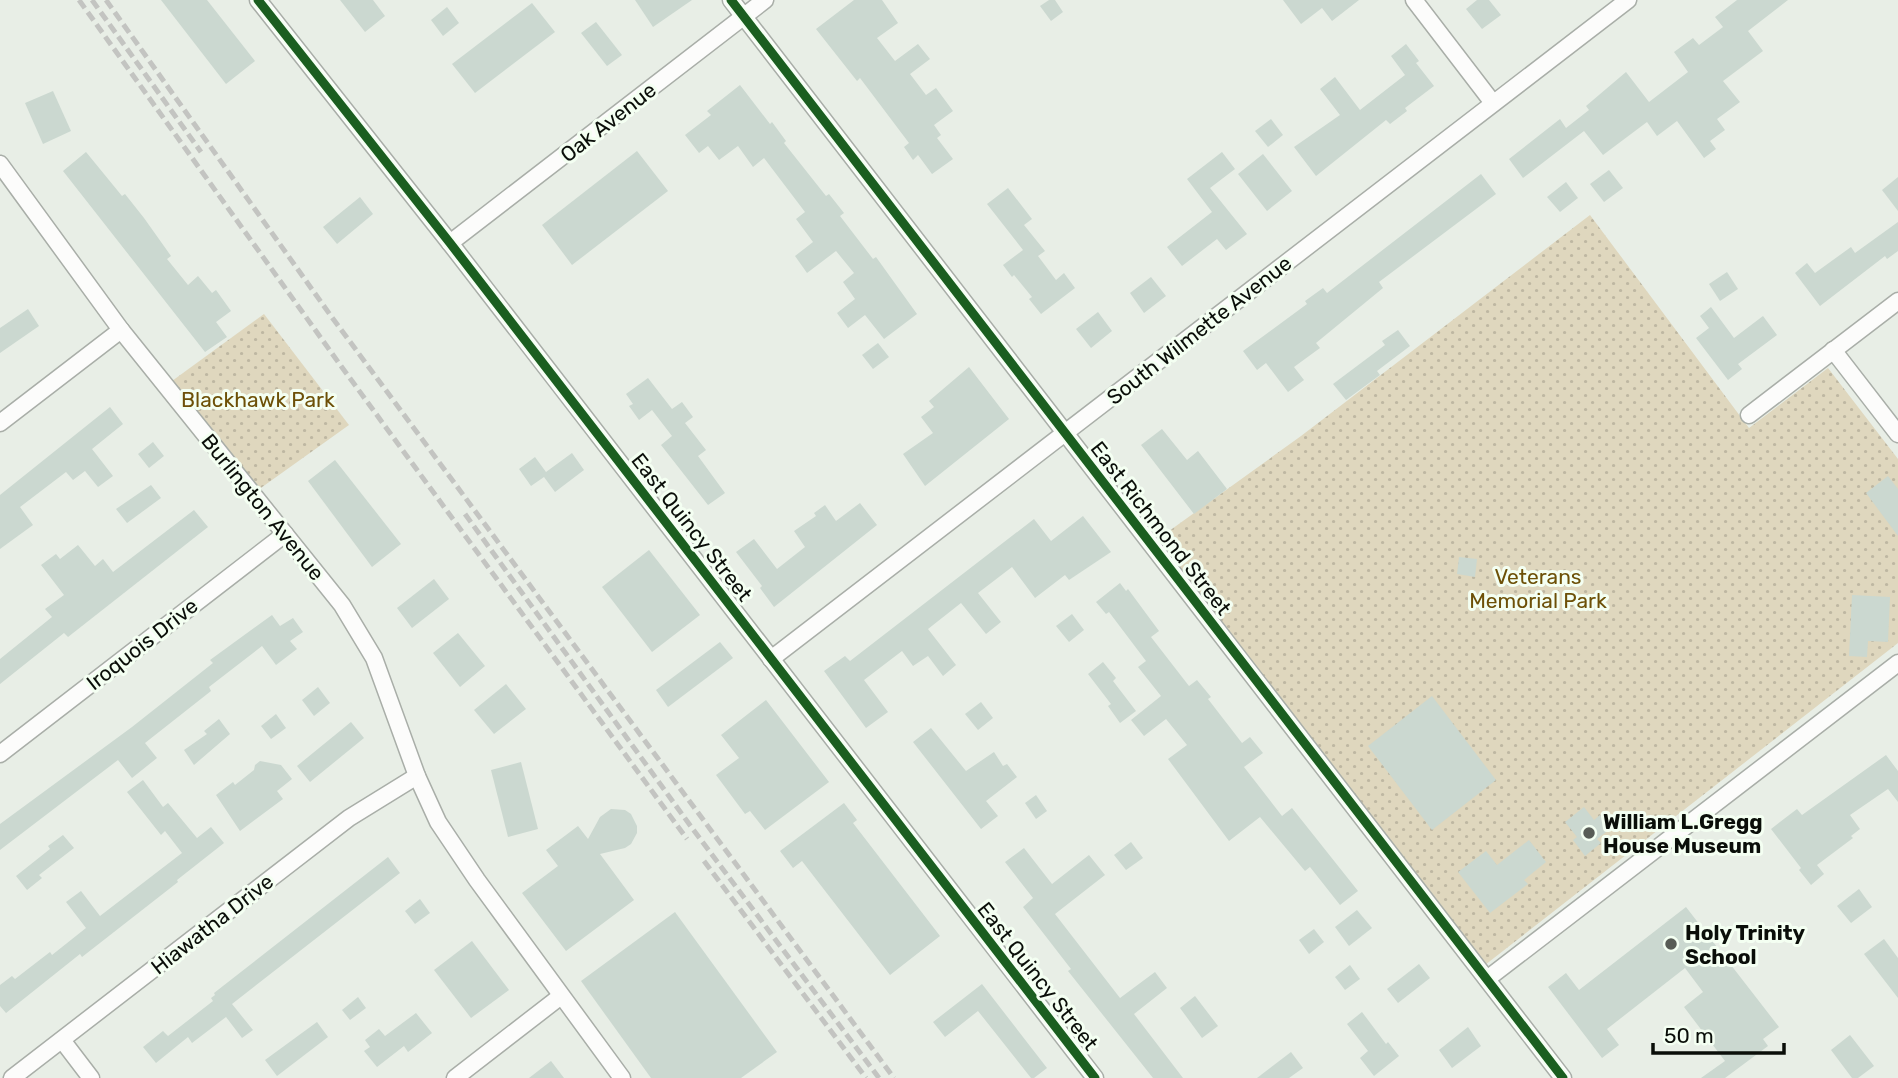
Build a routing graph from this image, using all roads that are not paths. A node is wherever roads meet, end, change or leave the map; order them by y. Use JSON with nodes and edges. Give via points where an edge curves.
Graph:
{"nodes":[{"id":1,"x":258,"y":0,"type":"edge"},
{"id":2,"x":731,"y":0,"type":"edge"},
{"id":3,"x":765,"y":0,"type":"edge"},
{"id":4,"x":1414,"y":0,"type":"edge"},
{"id":5,"x":1628,"y":0,"type":"edge"},
{"id":6,"x":744,"y":16,"type":"junction"},
{"id":7,"x":1493,"y":103,"type":"junction"},
{"id":8,"x":0,"y":164,"type":"edge"},
{"id":9,"x":450,"y":243,"type":"junction"},
{"id":10,"x":1898,"y":301,"type":"edge"},
{"id":11,"x":121,"y":330,"type":"junction"},
{"id":12,"x":1833,"y":350,"type":"junction"},
{"id":13,"x":1749,"y":415,"type":"dead end"},
{"id":14,"x":0,"y":423,"type":"edge"},
{"id":15,"x":1065,"y":433,"type":"junction"},
{"id":16,"x":1898,"y":434,"type":"edge"},
{"id":17,"x":285,"y":534,"type":"junction"},
{"id":18,"x":771,"y":659,"type":"junction"},
{"id":19,"x":1898,"y":663,"type":"edge"},
{"id":20,"x":0,"y":754,"type":"edge"},
{"id":21,"x":416,"y":776,"type":"junction"},
{"id":22,"x":1487,"y":979,"type":"junction"},
{"id":23,"x":561,"y":996,"type":"junction"},
{"id":24,"x":62,"y":1040,"type":"junction"},
{"id":25,"x":12,"y":1078,"type":"edge"},
{"id":26,"x":91,"y":1078,"type":"edge"},
{"id":27,"x":455,"y":1078,"type":"edge"},
{"id":28,"x":622,"y":1078,"type":"edge"},
{"id":29,"x":1095,"y":1078,"type":"edge"},
{"id":30,"x":1563,"y":1078,"type":"edge"}],
"edges":[{"from":1,"to":9,"type":"street","name":"East Quincy Street"},
{"from":2,"to":6,"type":"street","name":"East Richmond Street"},
{"from":3,"to":6,"type":"street","name":"Oak Avenue"},
{"from":4,"to":7,"type":"street"},
{"from":5,"to":7,"type":"street","name":"South Wilmette Avenue"},
{"from":6,"to":9,"type":"street","name":"Oak Avenue"},
{"from":6,"to":15,"type":"street","name":"East Richmond Street"},
{"from":7,"to":15,"type":"street","name":"South Wilmette Avenue"},
{"from":8,"to":11,"type":"street","name":"Burlington Avenue"},
{"from":9,"to":18,"type":"street","name":"East Quincy Street"},
{"from":10,"to":12,"type":"street"},
{"from":11,"to":14,"type":"street"},
{"from":11,"to":17,"type":"street","name":"Burlington Avenue"},
{"from":12,"to":13,"type":"street"},
{"from":12,"to":16,"type":"street"},
{"from":15,"to":18,"type":"street","name":"South Wilmette Avenue"},
{"from":15,"to":22,"type":"street","name":"East Richmond Street"},
{"from":17,"to":20,"type":"street","name":"Iroquois Drive"},
{"from":17,"to":21,"type":"street","name":"Burlington Avenue","via":[[342,606],[374,658]]},
{"from":18,"to":29,"type":"street","name":"East Quincy Street"},
{"from":19,"to":22,"type":"street"},
{"from":21,"to":23,"type":"street","name":"Burlington Avenue","via":[[438,822]]},
{"from":21,"to":24,"type":"street","name":"Hiawatha Drive","via":[[349,818]]},
{"from":22,"to":30,"type":"street","name":"East Richmond Street"},
{"from":23,"to":27,"type":"street"},
{"from":23,"to":28,"type":"street","name":"Burlington Avenue"},
{"from":24,"to":25,"type":"street","name":"Hiawatha Drive"},
{"from":24,"to":26,"type":"street"}]}
